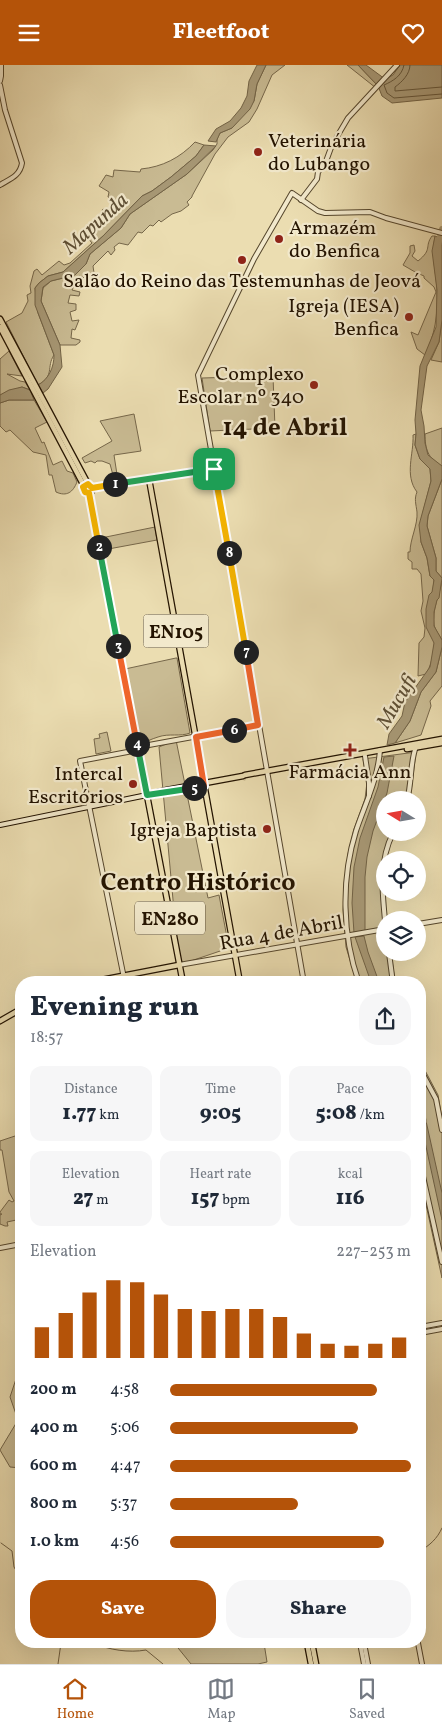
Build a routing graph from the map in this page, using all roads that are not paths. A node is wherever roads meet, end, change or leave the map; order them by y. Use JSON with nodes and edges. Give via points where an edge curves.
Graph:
{"nodes":[{"id":1,"x":1,"y":65,"type":"edge"},
{"id":2,"x":397,"y":65,"type":"edge"},
{"id":3,"x":0,"y":81,"type":"edge"},
{"id":4,"x":0,"y":85,"type":"edge"},
{"id":5,"x":0,"y":185,"type":"edge"},
{"id":6,"x":301,"y":200,"type":"junction"},
{"id":7,"x":442,"y":233,"type":"edge"},
{"id":8,"x":0,"y":319,"type":"edge"},
{"id":9,"x":0,"y":327,"type":"edge"},
{"id":10,"x":33,"y":386,"type":"junction"},
{"id":11,"x":214,"y":469,"type":"junction"},
{"id":12,"x":149,"y":479,"type":"junction"},
{"id":13,"x":88,"y":486,"type":"junction"},
{"id":14,"x":89,"y":493,"type":"junction"},
{"id":15,"x":258,"y":725,"type":"junction"},
{"id":16,"x":196,"y":737,"type":"junction"},
{"id":17,"x":442,"y":739,"type":"edge"},
{"id":18,"x":442,"y":743,"type":"edge"},
{"id":19,"x":416,"y":747,"type":"junction"},
{"id":20,"x":138,"y":749,"type":"junction"},
{"id":21,"x":396,"y":749,"type":"junction"},
{"id":22,"x":408,"y":749,"type":"junction"},
{"id":23,"x":381,"y":752,"type":"junction"},
{"id":24,"x":365,"y":756,"type":"junction"},
{"id":25,"x":413,"y":763,"type":"junction"},
{"id":26,"x":267,"y":773,"type":"junction"},
{"id":27,"x":204,"y":784,"type":"junction"},
{"id":28,"x":410,"y":791,"type":"edge"},
{"id":29,"x":147,"y":795,"type":"junction"},
{"id":30,"x":368,"y":801,"type":"junction"},
{"id":31,"x":89,"y":807,"type":"junction"},
{"id":32,"x":0,"y":825,"type":"edge"},
{"id":33,"x":390,"y":841,"type":"edge"},
{"id":34,"x":384,"y":911,"type":"edge"},
{"id":35,"x":442,"y":919,"type":"edge"},
{"id":36,"x":426,"y":922,"type":"edge"},
{"id":37,"x":376,"y":931,"type":"edge"},
{"id":38,"x":348,"y":936,"type":"junction"},
{"id":39,"x":296,"y":945,"type":"junction"},
{"id":40,"x":235,"y":956,"type":"junction"},
{"id":41,"x":391,"y":961,"type":"edge"},
{"id":42,"x":179,"y":965,"type":"junction"},
{"id":43,"x":124,"y":975,"type":"junction"},
{"id":44,"x":119,"y":976,"type":"edge"},
{"id":45,"x":181,"y":976,"type":"edge"},
{"id":46,"x":239,"y":976,"type":"edge"},
{"id":47,"x":303,"y":976,"type":"edge"},
{"id":48,"x":357,"y":976,"type":"edge"},
{"id":49,"x":392,"y":976,"type":"edge"},
{"id":50,"x":15,"y":1012,"type":"edge"},
{"id":51,"x":0,"y":1021,"type":"edge"},
{"id":52,"x":426,"y":1080,"type":"edge"},
{"id":53,"x":442,"y":1131,"type":"edge"},
{"id":54,"x":426,"y":1190,"type":"edge"},
{"id":55,"x":15,"y":1245,"type":"edge"},
{"id":56,"x":0,"y":1248,"type":"edge"},
{"id":57,"x":442,"y":1262,"type":"edge"},
{"id":58,"x":442,"y":1323,"type":"edge"},
{"id":59,"x":426,"y":1326,"type":"edge"},
{"id":60,"x":442,"y":1329,"type":"edge"},
{"id":61,"x":426,"y":1332,"type":"edge"},
{"id":62,"x":308,"y":1648,"type":"edge"},
{"id":63,"x":313,"y":1648,"type":"edge"},
{"id":64,"x":361,"y":1648,"type":"edge"},
{"id":65,"x":365,"y":1648,"type":"edge"},
{"id":66,"x":419,"y":1648,"type":"edge"},
{"id":67,"x":311,"y":1664,"type":"edge"},
{"id":68,"x":316,"y":1664,"type":"edge"},
{"id":69,"x":364,"y":1664,"type":"edge"},
{"id":70,"x":368,"y":1664,"type":"edge"},
{"id":71,"x":422,"y":1664,"type":"edge"}],
"edges":[{"from":1,"to":3,"type":"street"},
{"from":2,"to":6,"type":"street","via":[[348,118],[316,179]]},
{"from":4,"to":5,"type":"street","via":[[4,110],[22,163],[16,176]]},
{"from":6,"to":7,"type":"street","via":[[325,213],[370,212]]},
{"from":6,"to":11,"type":"street","via":[[292,193],[254,259],[198,375]]},
{"from":8,"to":10,"type":"main road","number":"EN105"},
{"from":9,"to":10,"type":"main road","number":"EN105"},
{"from":10,"to":13,"type":"main road","number":"EN105"},
{"from":11,"to":12,"type":"street"},
{"from":11,"to":15,"type":"street"},
{"from":12,"to":13,"type":"main road"},
{"from":12,"to":16,"type":"main road","number":"EN105"},
{"from":13,"to":14,"type":"main road"},
{"from":13,"to":14,"type":"main road","number":"EN105","via":[[84,491]]},
{"from":14,"to":20,"type":"main road","number":"EN105"},
{"from":15,"to":16,"type":"street"},
{"from":15,"to":26,"type":"street"},
{"from":16,"to":20,"type":"street"},
{"from":16,"to":27,"type":"main road","number":"EN105"},
{"from":17,"to":21,"type":"main road"},
{"from":18,"to":19,"type":"main road"},
{"from":19,"to":22,"type":"main road"},
{"from":19,"to":25,"type":"street"},
{"from":20,"to":29,"type":"main road","number":"EN105"},
{"from":20,"to":31,"type":"street","via":[[80,761]]},
{"from":21,"to":22,"type":"main road"},
{"from":21,"to":23,"type":"main road"},
{"from":22,"to":25,"type":"street"},
{"from":23,"to":24,"type":"main road"},
{"from":23,"to":26,"type":"main road"},
{"from":23,"to":30,"type":"street"},
{"from":24,"to":26,"type":"main road"},
{"from":24,"to":30,"type":"street"},
{"from":25,"to":28,"type":"street"},
{"from":26,"to":27,"type":"main road"},
{"from":26,"to":39,"type":"street"},
{"from":27,"to":29,"type":"main road"},
{"from":27,"to":40,"type":"main road","number":"EN280"},
{"from":29,"to":31,"type":"street"},
{"from":29,"to":42,"type":"main road","number":"EN280"},
{"from":30,"to":38,"type":"street","via":[[357,828],[348,866]]},
{"from":31,"to":32,"type":"street"},
{"from":31,"to":43,"type":"street"},
{"from":33,"to":34,"type":"street","via":[[382,874]]},
{"from":35,"to":36,"type":"street"},
{"from":37,"to":38,"type":"street","name":"Rua 4 de Abril"},
{"from":38,"to":39,"type":"street","name":"Rua 4 de Abril"},
{"from":38,"to":48,"type":"street"},
{"from":39,"to":40,"type":"street","name":"Rua 4 de Abril"},
{"from":39,"to":47,"type":"street"},
{"from":40,"to":42,"type":"street","name":"Rua 4 de Abril"},
{"from":40,"to":46,"type":"main road","number":"EN280"},
{"from":41,"to":49,"type":"street"},
{"from":42,"to":43,"type":"main road","name":"Rua 4 de Abril"},
{"from":42,"to":45,"type":"main road","number":"EN280"},
{"from":43,"to":44,"type":"main road","name":"Rua 4 de Abril"},
{"from":50,"to":51,"type":"main road"},
{"from":52,"to":53,"type":"street","via":[[436,1099]]},
{"from":54,"to":57,"type":"street"},
{"from":55,"to":56,"type":"street"},
{"from":58,"to":59,"type":"street"},
{"from":60,"to":61,"type":"street"},
{"from":62,"to":67,"type":"main road"},
{"from":63,"to":68,"type":"main road"},
{"from":64,"to":69,"type":"street"},
{"from":65,"to":70,"type":"street"},
{"from":66,"to":71,"type":"street"}]}
